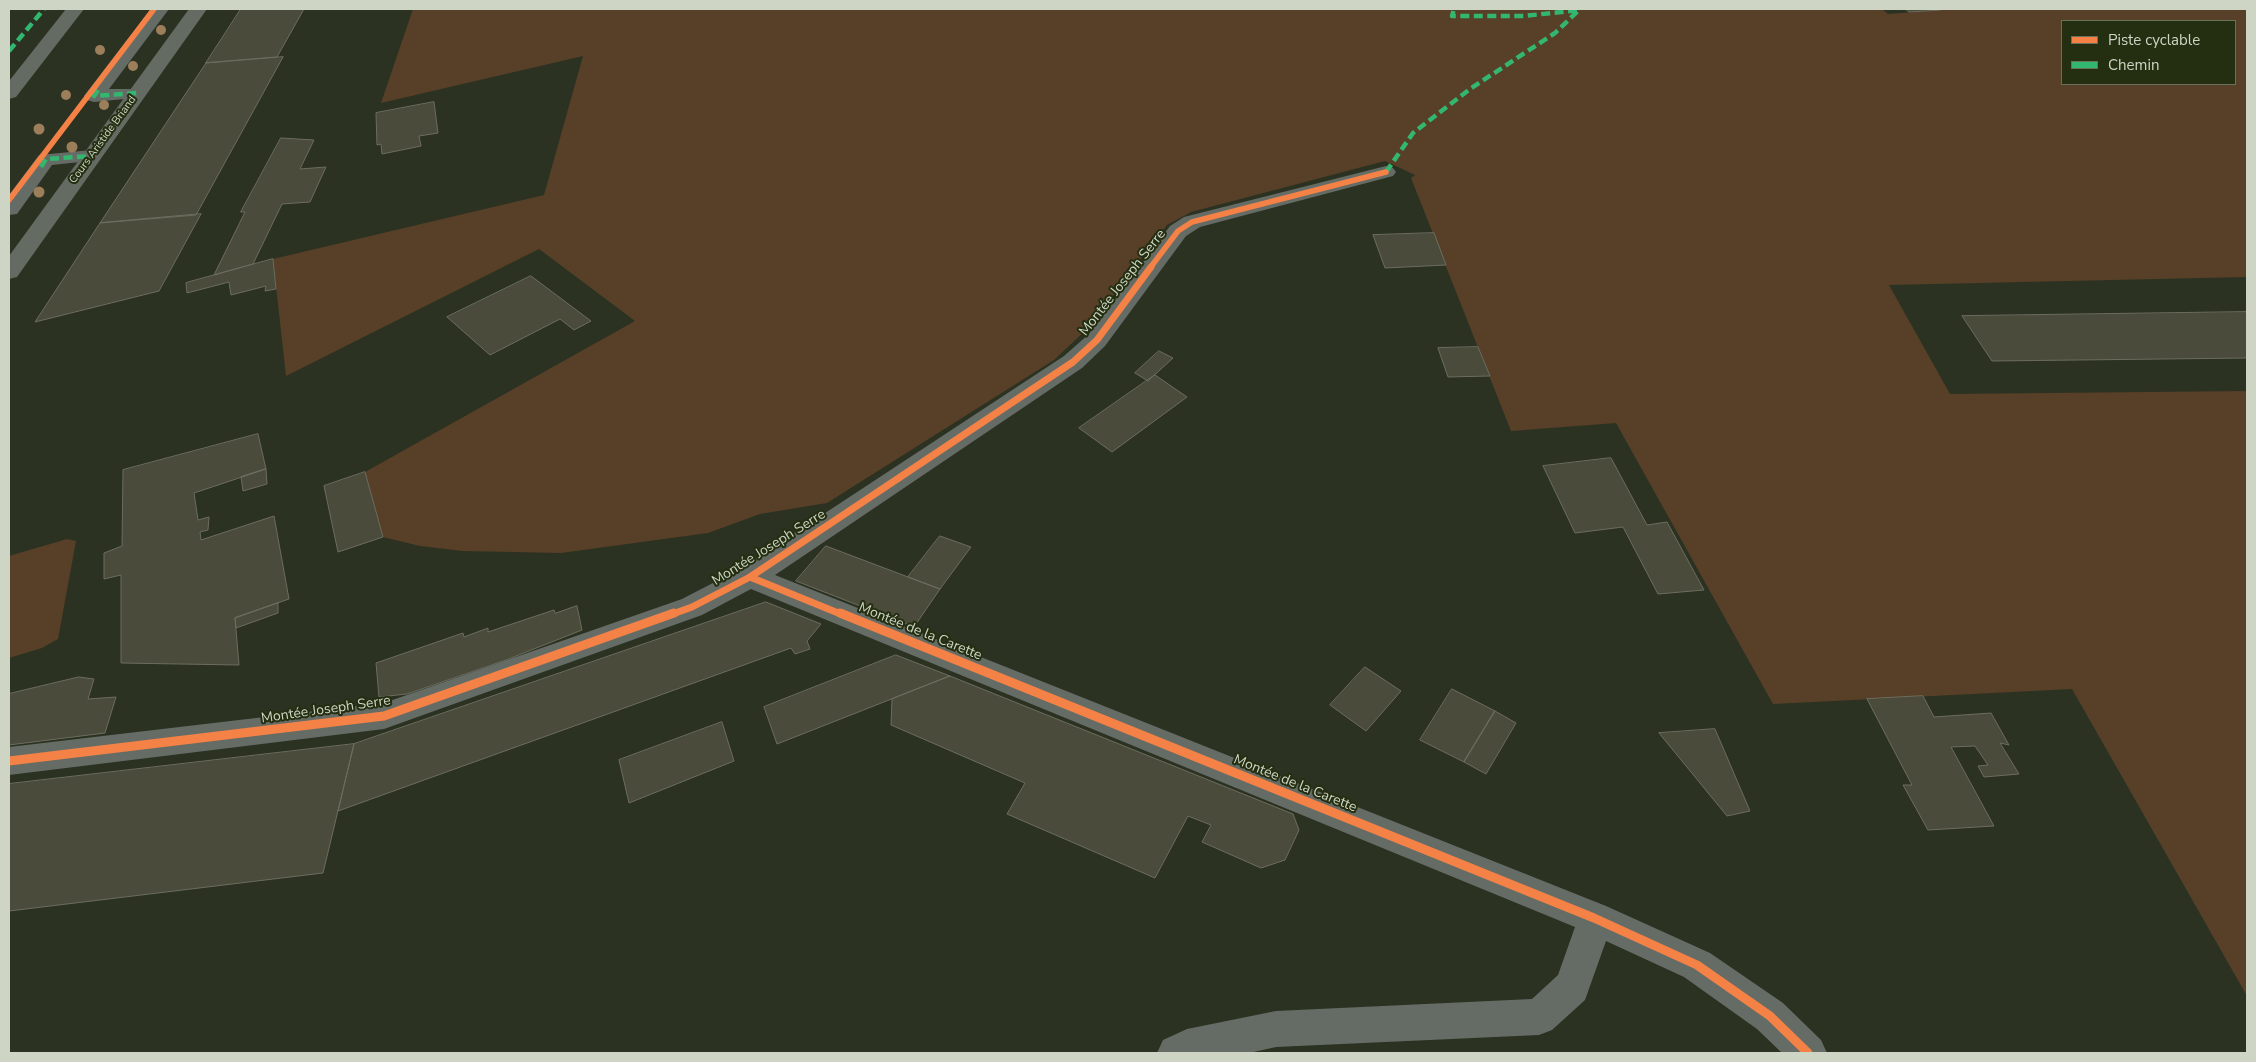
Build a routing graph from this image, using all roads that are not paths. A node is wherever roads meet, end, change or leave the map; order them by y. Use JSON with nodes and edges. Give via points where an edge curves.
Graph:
{"nodes":[{"id":1,"x":75,"y":9,"type":"edge"},
{"id":2,"x":160,"y":9,"type":"edge"},
{"id":3,"x":198,"y":9,"type":"edge"},
{"id":4,"x":9,"y":93,"type":"edge"},
{"id":5,"x":137,"y":93,"type":"junction"},
{"id":6,"x":92,"y":156,"type":"junction"},
{"id":7,"x":1386,"y":172,"type":"dead end"},
{"id":8,"x":9,"y":209,"type":"edge"},
{"id":9,"x":9,"y":272,"type":"edge"},
{"id":10,"x":750,"y":577,"type":"junction"},
{"id":11,"x":9,"y":761,"type":"edge"},
{"id":12,"x":1594,"y":918,"type":"junction"},
{"id":13,"x":1176,"y":1053,"type":"edge"},
{"id":14,"x":1808,"y":1053,"type":"edge"}],
"edges":[{"from":1,"to":4,"type":"main road"},
{"from":2,"to":5,"type":"street","via":[[94,96]]},
{"from":3,"to":5,"type":"main road","name":"Cours Aristide Briand"},
{"from":5,"to":6,"type":"main road","name":"Cours Aristide Briand"},
{"from":6,"to":8,"type":"street","via":[[46,159]]},
{"from":6,"to":9,"type":"main road","name":"Cours Aristide Briand"},
{"from":7,"to":10,"type":"street","name":"Montée Joseph Serre","via":[[1192,222],[1178,232],[1097,340],[1073,362]]},
{"from":10,"to":11,"type":"street","name":"Montée Joseph Serre","via":[[692,607],[384,716]]},
{"from":10,"to":12,"type":"street","name":"Montée de la Carette"},
{"from":12,"to":13,"type":"street","via":[[1572,987],[1540,1017],[1276,1029]]},
{"from":12,"to":14,"type":"street","name":"Montée de la Carette","via":[[1697,965],[1770,1016]]}]}
